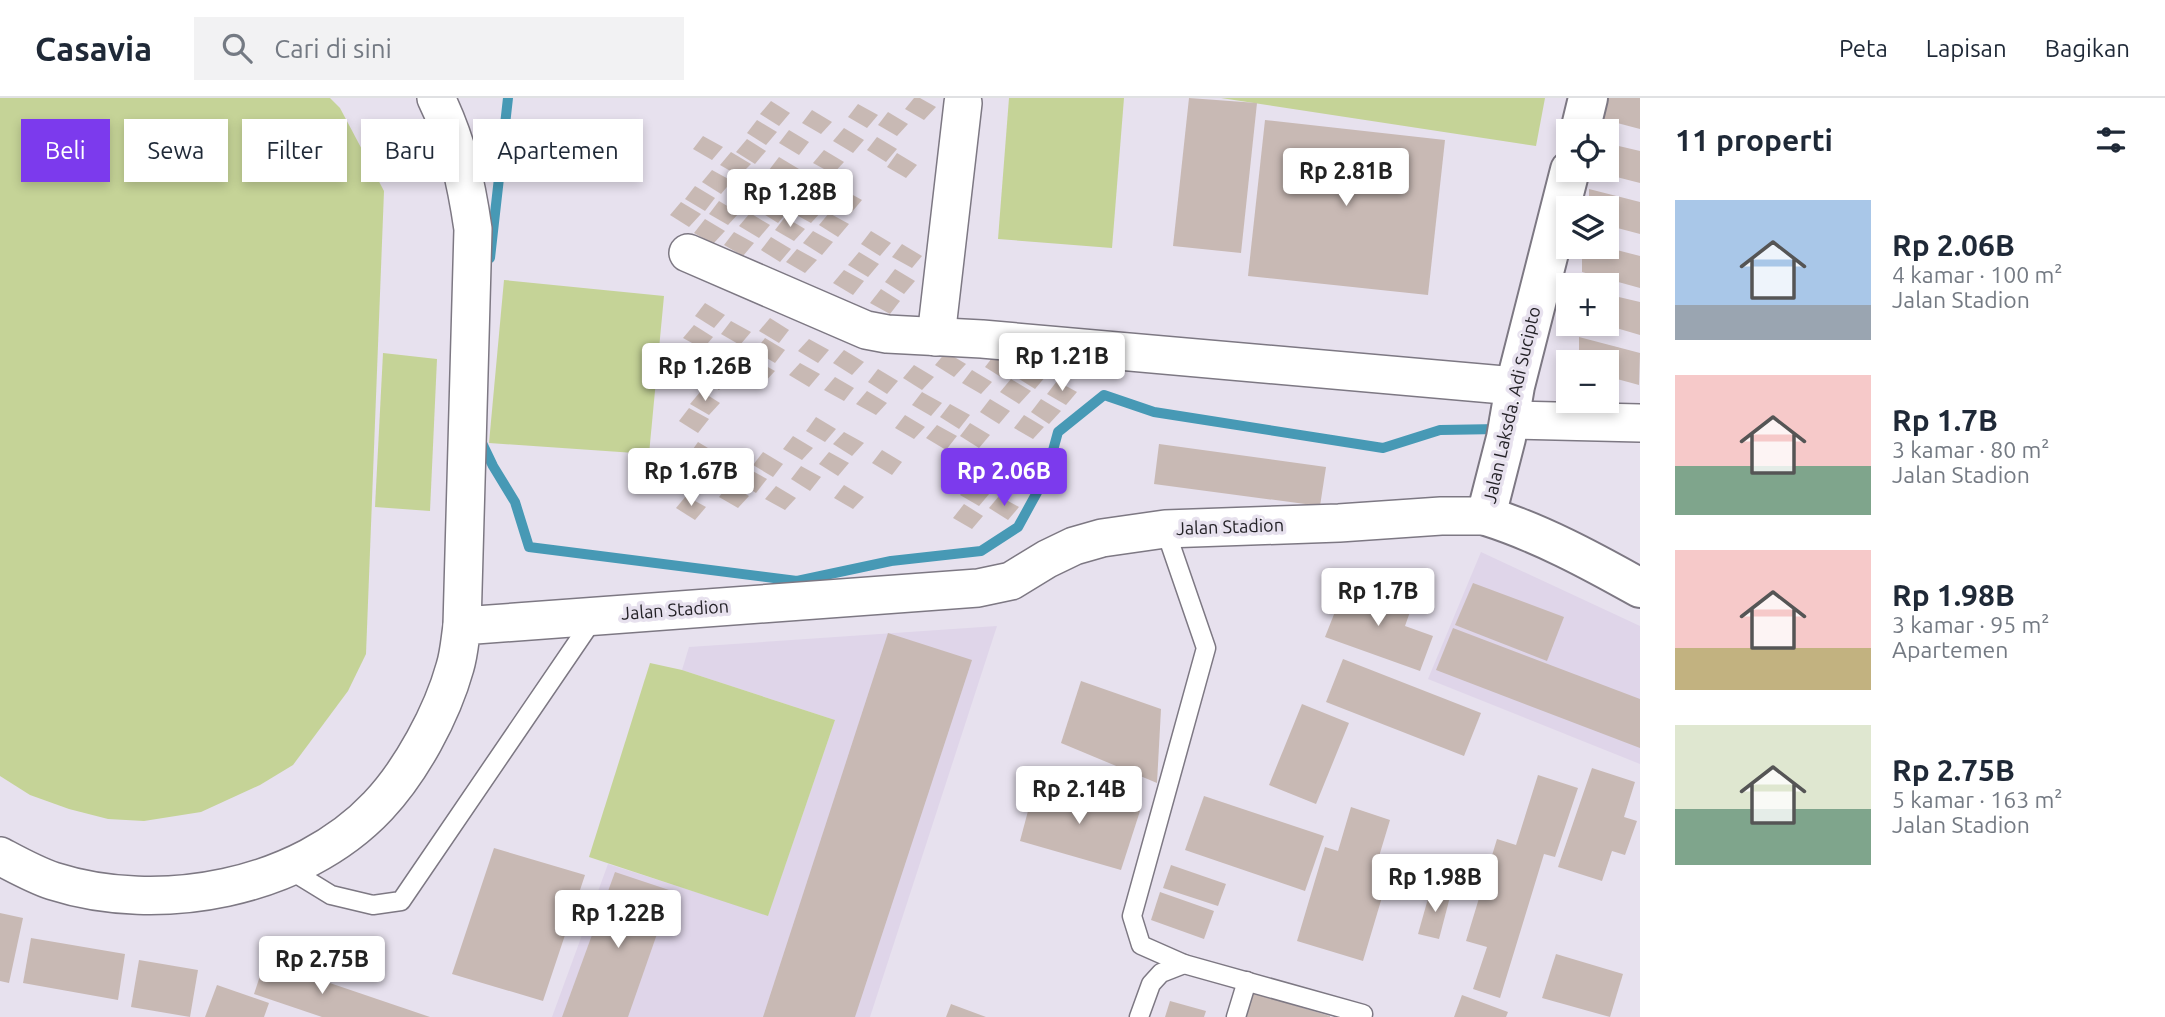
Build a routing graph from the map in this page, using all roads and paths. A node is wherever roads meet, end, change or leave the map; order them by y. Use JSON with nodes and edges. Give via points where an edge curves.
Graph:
{"nodes":[{"id":1,"x":436,"y":98,"type":"edge"},
{"id":2,"x":1588,"y":98,"type":"edge"},
{"id":3,"x":963,"y":103,"type":"dead end"},
{"id":4,"x":1583,"y":119,"type":"edge"},
{"id":5,"x":1567,"y":182,"type":"edge"},
{"id":6,"x":688,"y":253,"type":"dead end"},
{"id":7,"x":936,"y":337,"type":"junction"},
{"id":8,"x":1510,"y":416,"type":"junction"},
{"id":9,"x":1640,"y":423,"type":"edge"},
{"id":10,"x":1486,"y":516,"type":"junction"},
{"id":11,"x":1165,"y":529,"type":"junction"},
{"id":12,"x":1640,"y":588,"type":"edge"},
{"id":13,"x":596,"y":615,"type":"junction"},
{"id":14,"x":463,"y":626,"type":"junction"},
{"id":15,"x":0,"y":856,"type":"edge"},
{"id":16,"x":286,"y":867,"type":"junction"},
{"id":17,"x":1184,"y":964,"type":"junction"},
{"id":18,"x":1247,"y":981,"type":"junction"},
{"id":19,"x":1365,"y":1016,"type":"edge"},
{"id":20,"x":1139,"y":1017,"type":"edge"},
{"id":21,"x":1236,"y":1017,"type":"edge"}],
"edges":[{"from":1,"to":14,"type":"street","via":[[466,180],[473,229]]},
{"from":2,"to":4,"type":"main road"},
{"from":3,"to":7,"type":"street"},
{"from":5,"to":8,"type":"main road","name":"Jalan Laksda. Adi Sucipto"},
{"from":6,"to":7,"type":"street","via":[[866,330]]},
{"from":7,"to":8,"type":"street","via":[[982,339]]},
{"from":8,"to":9,"type":"street"},
{"from":8,"to":10,"type":"main road","name":"Jalan Laksda. Adi Sucipto"},
{"from":10,"to":11,"type":"street","name":"Jalan Stadion"},
{"from":10,"to":12,"type":"main road","name":"Jalan Laksda. Adi Sucipto","via":[[1552,541]]},
{"from":11,"to":13,"type":"street","name":"Jalan Stadion","via":[[1074,546],[1011,581],[978,588]]},
{"from":11,"to":17,"type":"lane","via":[[1206,648],[1132,916],[1141,945]]},
{"from":13,"to":14,"type":"street","name":"Jalan Stadion"},
{"from":13,"to":16,"type":"lane","via":[[401,901],[373,905],[331,895]]},
{"from":14,"to":16,"type":"street","via":[[455,668],[438,711],[403,775],[378,806],[345,834]]},
{"from":15,"to":16,"type":"street","via":[[52,880],[128,895],[210,892]]},
{"from":17,"to":18,"type":"lane"},
{"from":17,"to":20,"type":"lane","via":[[1161,973],[1151,984]]},
{"from":18,"to":19,"type":"lane"},
{"from":18,"to":21,"type":"lane"}]}
